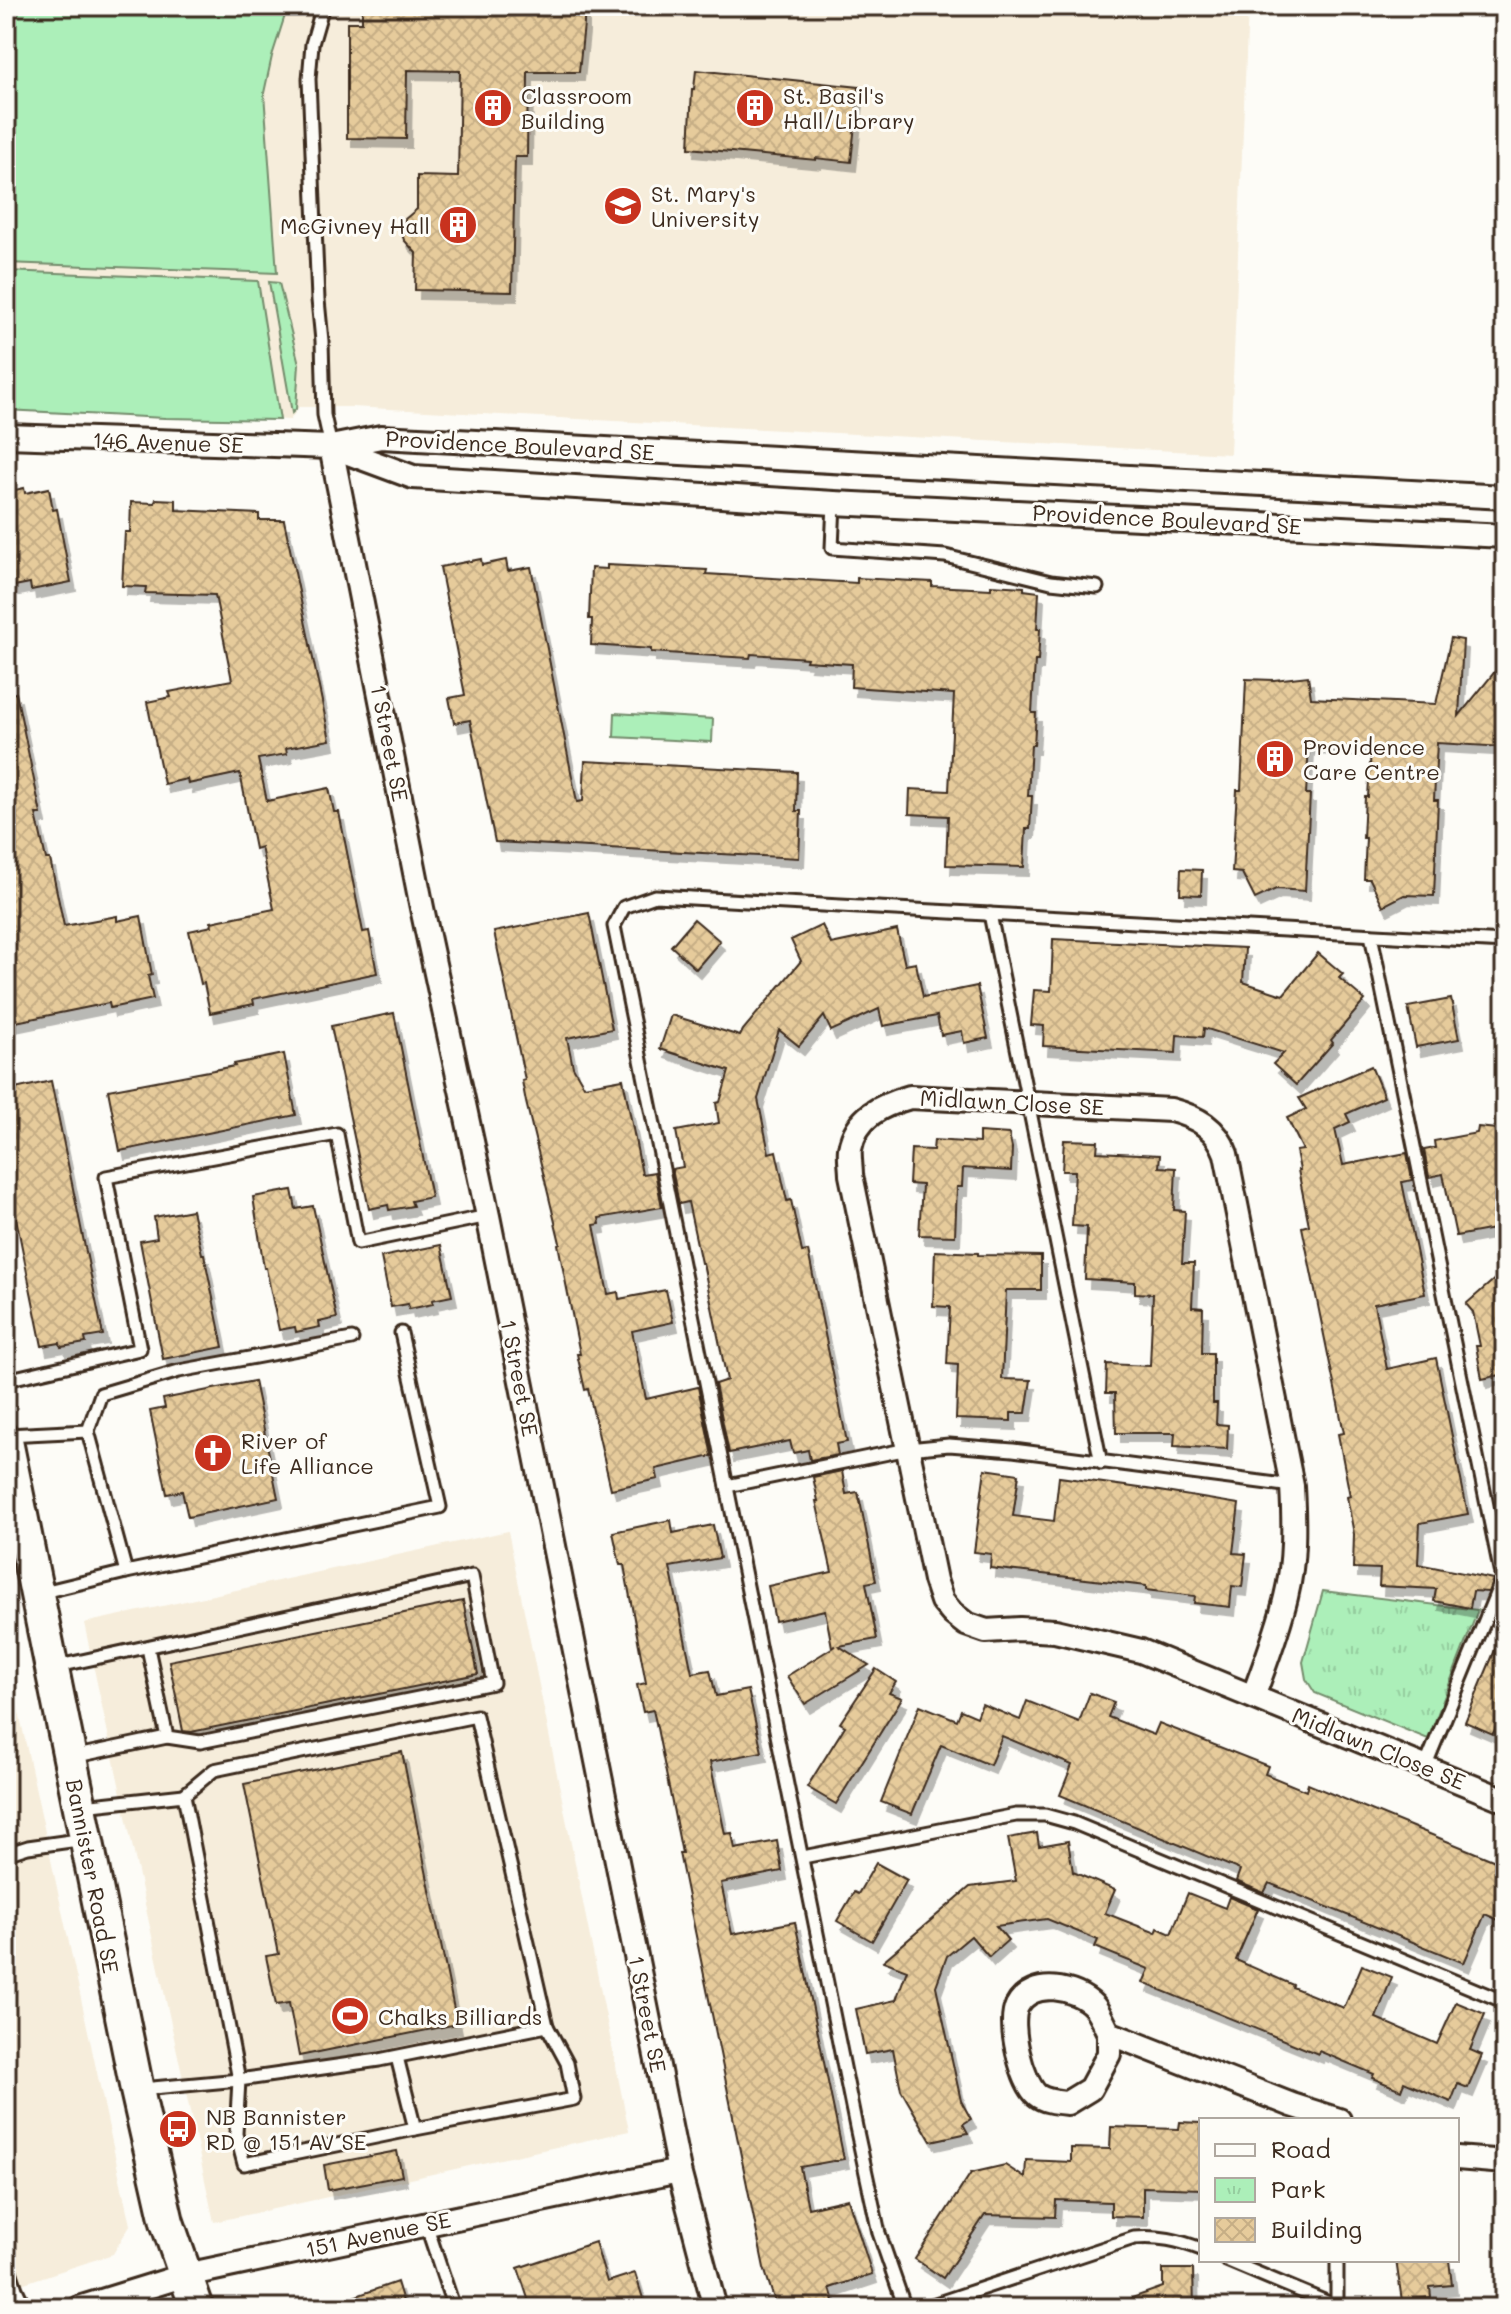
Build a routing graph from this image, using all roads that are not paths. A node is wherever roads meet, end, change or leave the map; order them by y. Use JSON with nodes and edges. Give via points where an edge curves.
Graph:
{"nodes":[{"id":1,"x":323,"y":6,"type":"edge"},
{"id":2,"x":6,"y":436,"type":"edge"},
{"id":3,"x":331,"y":447,"type":"junction"},
{"id":4,"x":1505,"y":497,"type":"edge"},
{"id":5,"x":834,"y":503,"type":"junction"},
{"id":6,"x":1505,"y":536,"type":"edge"},
{"id":7,"x":1097,"y":587,"type":"dead end"},
{"id":8,"x":990,"y":914,"type":"junction"},
{"id":9,"x":1371,"y":935,"type":"junction"},
{"id":10,"x":1505,"y":942,"type":"edge"},
{"id":11,"x":1027,"y":1103,"type":"junction"},
{"id":12,"x":488,"y":1216,"type":"junction"},
{"id":13,"x":401,"y":1333,"type":"dead end"},
{"id":14,"x":352,"y":1339,"type":"dead end"},
{"id":15,"x":6,"y":1380,"type":"edge"},
{"id":16,"x":88,"y":1431,"type":"junction"},
{"id":17,"x":6,"y":1438,"type":"edge"},
{"id":18,"x":908,"y":1449,"type":"junction"},
{"id":19,"x":1101,"y":1463,"type":"junction"},
{"id":20,"x":727,"y":1486,"type":"junction"},
{"id":21,"x":1292,"y":1486,"type":"junction"},
{"id":22,"x":126,"y":1572,"type":"junction"},
{"id":23,"x":1504,"y":1577,"type":"edge"},
{"id":24,"x":38,"y":1594,"type":"junction"},
{"id":25,"x":148,"y":1648,"type":"junction"},
{"id":26,"x":53,"y":1667,"type":"junction"},
{"id":27,"x":1253,"y":1697,"type":"junction"},
{"id":28,"x":167,"y":1737,"type":"junction"},
{"id":29,"x":70,"y":1757,"type":"junction"},
{"id":30,"x":1425,"y":1767,"type":"junction"},
{"id":31,"x":184,"y":1795,"type":"junction"},
{"id":32,"x":1505,"y":1800,"type":"edge"},
{"id":33,"x":79,"y":1807,"type":"junction"},
{"id":34,"x":85,"y":1839,"type":"junction"},
{"id":35,"x":6,"y":1854,"type":"edge"},
{"id":36,"x":803,"y":1857,"type":"junction"},
{"id":37,"x":1505,"y":2002,"type":"edge"},
{"id":38,"x":547,"y":2026,"type":"junction"},
{"id":39,"x":1109,"y":2033,"type":"junction"},
{"id":40,"x":397,"y":2057,"type":"junction"},
{"id":41,"x":239,"y":2080,"type":"junction"},
{"id":42,"x":137,"y":2090,"type":"junction"},
{"id":43,"x":1333,"y":2118,"type":"edge"},
{"id":44,"x":415,"y":2129,"type":"junction"},
{"id":45,"x":1459,"y":2158,"type":"edge"},
{"id":46,"x":1505,"y":2162,"type":"edge"},
{"id":47,"x":679,"y":2171,"type":"junction"},
{"id":48,"x":426,"y":2224,"type":"junction"},
{"id":49,"x":1199,"y":2248,"type":"edge"},
{"id":50,"x":6,"y":2259,"type":"edge"},
{"id":51,"x":1231,"y":2262,"type":"edge"},
{"id":52,"x":1337,"y":2262,"type":"edge"},
{"id":53,"x":186,"y":2275,"type":"junction"},
{"id":54,"x":1337,"y":2307,"type":"edge"},
{"id":55,"x":25,"y":2308,"type":"edge"},
{"id":56,"x":79,"y":2308,"type":"edge"},
{"id":57,"x":197,"y":2308,"type":"edge"},
{"id":58,"x":454,"y":2308,"type":"edge"},
{"id":59,"x":715,"y":2308,"type":"edge"},
{"id":60,"x":905,"y":2308,"type":"edge"},
{"id":61,"x":923,"y":2308,"type":"edge"}],
"edges":[{"from":1,"to":3,"type":"lane","via":[[309,79],[324,415]]},
{"from":2,"to":3,"type":"street","name":"146 Avenue SE"},
{"from":3,"to":4,"type":"street","name":"Providence Boulevard SE","via":[[381,437]]},
{"from":3,"to":5,"type":"street","name":"Providence Boulevard SE","via":[[413,477]]},
{"from":3,"to":12,"type":"street","name":"1 Street SE"},
{"from":5,"to":6,"type":"street","name":"Providence Boulevard SE"},
{"from":5,"to":7,"type":"lane","via":[[832,548],[945,556],[1051,582]]},
{"from":8,"to":9,"type":"lane"},
{"from":8,"to":11,"type":"lane"},
{"from":8,"to":20,"type":"lane","via":[[655,896],[624,907],[614,926]]},
{"from":9,"to":10,"type":"lane"},
{"from":9,"to":23,"type":"lane"},
{"from":11,"to":18,"type":"street","name":"Midlawn Close SE","via":[[910,1097],[870,1114],[850,1149]]},
{"from":11,"to":19,"type":"lane"},
{"from":11,"to":21,"type":"street","name":"Midlawn Close SE","via":[[1171,1110],[1204,1123],[1220,1138]]},
{"from":12,"to":15,"type":"lane","via":[[358,1243],[337,1134],[106,1177],[140,1349]]},
{"from":12,"to":47,"type":"street","name":"1 Street SE"},
{"from":13,"to":22,"type":"lane","via":[[440,1507]]},
{"from":14,"to":16,"type":"lane","via":[[179,1371],[101,1394]]},
{"from":16,"to":17,"type":"lane"},
{"from":16,"to":22,"type":"lane"},
{"from":17,"to":24,"type":"street","name":"Bannister Road SE"},
{"from":18,"to":19,"type":"lane","via":[[949,1445]]},
{"from":18,"to":20,"type":"lane"},
{"from":18,"to":27,"type":"street","name":"Midlawn Close SE","via":[[935,1580],[942,1601],[966,1624],[986,1631],[1055,1631],[1099,1640],[1141,1651]]},
{"from":19,"to":21,"type":"lane"},
{"from":20,"to":36,"type":"lane"},
{"from":21,"to":27,"type":"street","name":"Midlawn Close SE","via":[[1294,1536],[1287,1594]]},
{"from":22,"to":24,"type":"lane"},
{"from":23,"to":30,"type":"lane"},
{"from":24,"to":26,"type":"street","name":"Bannister Road SE"},
{"from":25,"to":26,"type":"lane"},
{"from":25,"to":28,"type":"lane"},
{"from":25,"to":28,"type":"lane","via":[[472,1576],[493,1683],[200,1742]]},
{"from":26,"to":29,"type":"street","name":"Bannister Road SE"},
{"from":27,"to":30,"type":"street","name":"Midlawn Close SE"},
{"from":28,"to":29,"type":"lane"},
{"from":29,"to":33,"type":"street","name":"Bannister Road SE"},
{"from":30,"to":32,"type":"street","name":"Midlawn Close SE"},
{"from":31,"to":33,"type":"lane"},
{"from":31,"to":38,"type":"lane","via":[[214,1770],[476,1716]]},
{"from":31,"to":41,"type":"lane"},
{"from":33,"to":34,"type":"street","name":"Bannister Road SE"},
{"from":34,"to":35,"type":"lane"},
{"from":34,"to":42,"type":"street","name":"Bannister Road SE"},
{"from":36,"to":37,"type":"lane","via":[[1016,1815],[1045,1815]]},
{"from":36,"to":60,"type":"lane","via":[[879,2233]]},
{"from":38,"to":40,"type":"lane"},
{"from":38,"to":44,"type":"lane","via":[[567,2063],[574,2099]]},
{"from":39,"to":39,"type":"street","via":[[1096,2008],[1080,1994],[1052,1987],[1028,1994],[1017,2007],[1013,2026],[1027,2084],[1040,2098],[1067,2103],[1090,2089],[1109,2054]]},
{"from":39,"to":43,"type":"street"},
{"from":40,"to":41,"type":"lane"},
{"from":40,"to":44,"type":"lane"},
{"from":41,"to":42,"type":"lane"},
{"from":41,"to":44,"type":"lane","via":[[236,2134],[244,2164]]},
{"from":42,"to":53,"type":"street","name":"Bannister Road SE","via":[[167,2222]]},
{"from":45,"to":46,"type":"street"},
{"from":47,"to":48,"type":"street","name":"151 Avenue SE"},
{"from":47,"to":59,"type":"street","name":"1 Street SE"},
{"from":48,"to":53,"type":"street","name":"151 Avenue SE"},
{"from":48,"to":58,"type":"lane"},
{"from":49,"to":61,"type":"lane","via":[[1157,2236],[1134,2238]]},
{"from":50,"to":55,"type":"lane"},
{"from":51,"to":54,"type":"lane"},
{"from":52,"to":54,"type":"lane"},
{"from":53,"to":56,"type":"street","name":"151 Avenue SE"},
{"from":53,"to":57,"type":"street","name":"Bannister Road SE"}]}
